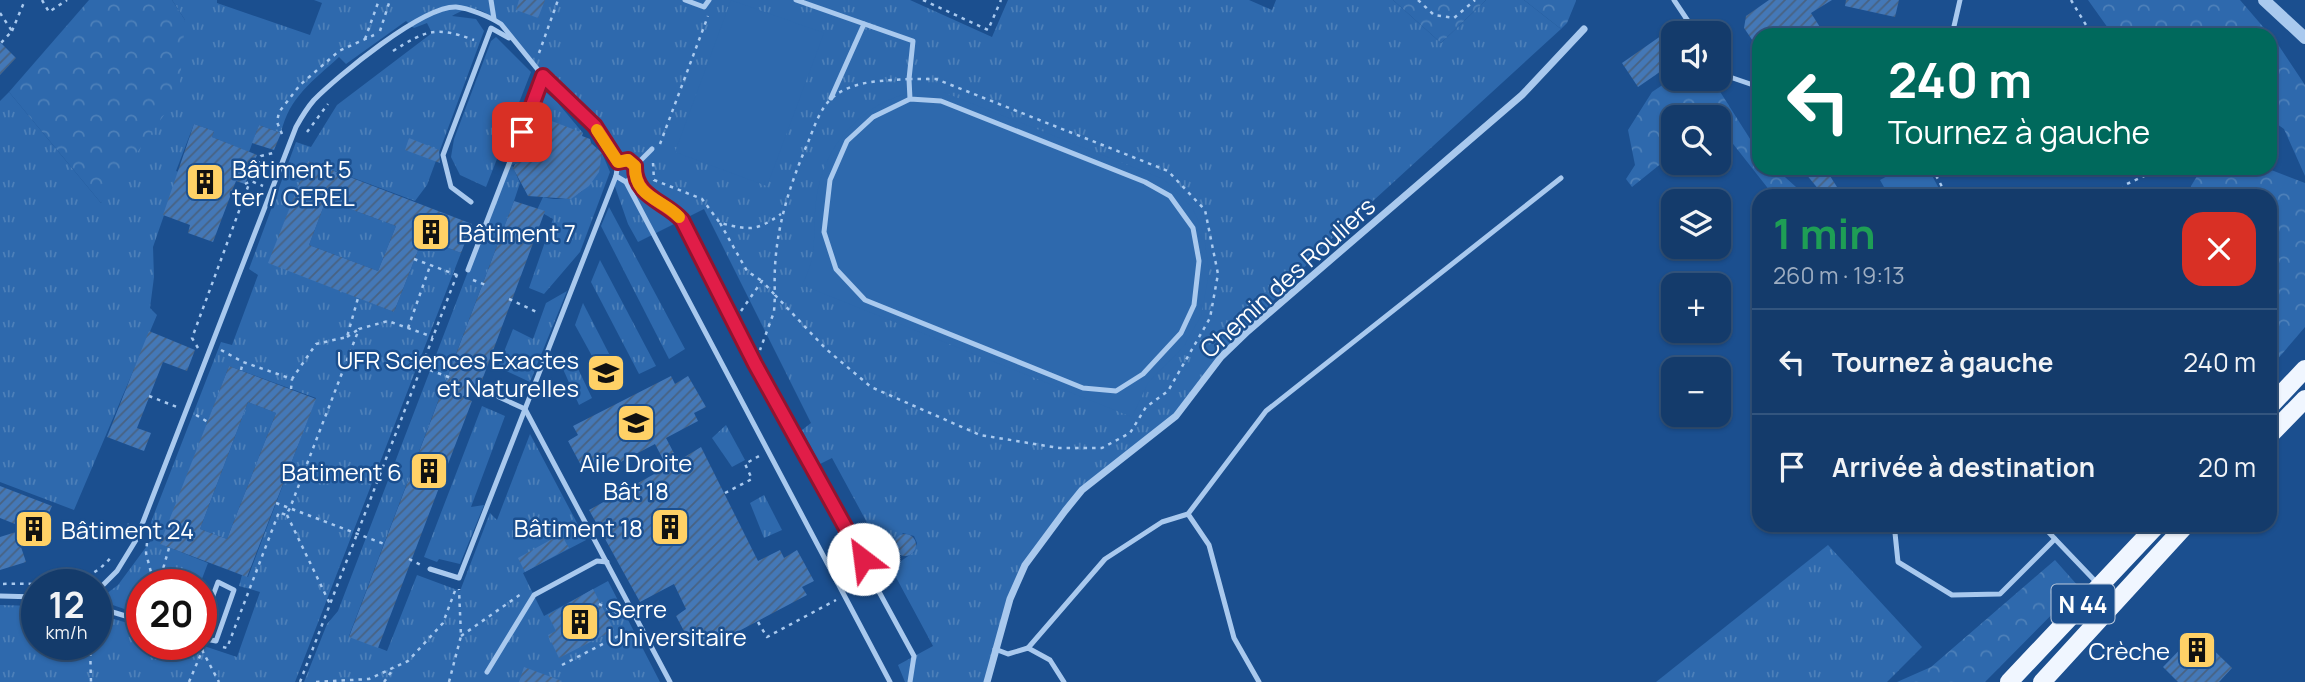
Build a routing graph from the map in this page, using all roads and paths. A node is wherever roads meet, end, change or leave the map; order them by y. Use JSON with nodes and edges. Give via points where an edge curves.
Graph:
{"nodes":[{"id":1,"x":25,"y":0,"type":"edge"},
{"id":2,"x":42,"y":0,"type":"edge"},
{"id":3,"x":67,"y":0,"type":"edge"},
{"id":4,"x":379,"y":0,"type":"edge"},
{"id":5,"x":390,"y":0,"type":"edge"},
{"id":6,"x":558,"y":0,"type":"edge"},
{"id":7,"x":685,"y":0,"type":"edge"},
{"id":8,"x":709,"y":0,"type":"edge"},
{"id":9,"x":796,"y":0,"type":"edge"},
{"id":10,"x":923,"y":0,"type":"edge"},
{"id":11,"x":1001,"y":0,"type":"edge"},
{"id":12,"x":1418,"y":0,"type":"edge"},
{"id":13,"x":1475,"y":0,"type":"edge"},
{"id":14,"x":1674,"y":0,"type":"edge"},
{"id":15,"x":1960,"y":0,"type":"edge"},
{"id":16,"x":2071,"y":0,"type":"edge"},
{"id":17,"x":2264,"y":0,"type":"edge"},
{"id":18,"x":494,"y":2,"type":"edge"},
{"id":19,"x":708,"y":8,"type":"dead end"},
{"id":20,"x":0,"y":12,"type":"edge"},
{"id":21,"x":494,"y":19,"type":"junction"},
{"id":22,"x":1688,"y":21,"type":"edge"},
{"id":23,"x":864,"y":24,"type":"junction"},
{"id":24,"x":1954,"y":28,"type":"edge"},
{"id":25,"x":2088,"y":28,"type":"edge"},
{"id":26,"x":1584,"y":29,"type":"dead end"},
{"id":27,"x":12,"y":31,"type":"junction"},
{"id":28,"x":2305,"y":38,"type":"edge"},
{"id":29,"x":365,"y":39,"type":"dead end"},
{"id":30,"x":512,"y":39,"type":"junction"},
{"id":31,"x":1,"y":43,"type":"edge"},
{"id":32,"x":485,"y":44,"type":"junction"},
{"id":33,"x":377,"y":48,"type":"junction"},
{"id":34,"x":384,"y":57,"type":"dead end"},
{"id":35,"x":537,"y":69,"type":"junction"},
{"id":36,"x":543,"y":76,"type":"junction"},
{"id":37,"x":1731,"y":78,"type":"edge"},
{"id":38,"x":909,"y":79,"type":"junction"},
{"id":39,"x":1752,"y":85,"type":"edge"},
{"id":40,"x":831,"y":98,"type":"junction"},
{"id":41,"x":331,"y":99,"type":"dead end"},
{"id":42,"x":910,"y":99,"type":"junction"},
{"id":43,"x":309,"y":131,"type":"dead end"},
{"id":44,"x":659,"y":148,"type":"dead end"},
{"id":45,"x":652,"y":149,"type":"dead end"},
{"id":46,"x":277,"y":152,"type":"dead end"},
{"id":47,"x":656,"y":155,"type":"dead end"},
{"id":48,"x":618,"y":162,"type":"junction"},
{"id":49,"x":635,"y":166,"type":"junction"},
{"id":50,"x":635,"y":175,"type":"junction"},
{"id":51,"x":2146,"y":175,"type":"edge"},
{"id":52,"x":616,"y":176,"type":"junction"},
{"id":53,"x":1561,"y":178,"type":"dead end"},
{"id":54,"x":251,"y":181,"type":"dead end"},
{"id":55,"x":626,"y":182,"type":"junction"},
{"id":56,"x":245,"y":184,"type":"dead end"},
{"id":57,"x":2122,"y":189,"type":"edge"},
{"id":58,"x":471,"y":202,"type":"dead end"},
{"id":59,"x":781,"y":214,"type":"junction"},
{"id":60,"x":720,"y":223,"type":"junction"},
{"id":61,"x":414,"y":259,"type":"dead end"},
{"id":62,"x":430,"y":265,"type":"junction"},
{"id":63,"x":468,"y":270,"type":"dead end"},
{"id":64,"x":762,"y":281,"type":"junction"},
{"id":65,"x":775,"y":295,"type":"junction"},
{"id":66,"x":358,"y":298,"type":"dead end"},
{"id":67,"x":509,"y":299,"type":"dead end"},
{"id":68,"x":539,"y":313,"type":"dead end"},
{"id":69,"x":733,"y":322,"type":"junction"},
{"id":70,"x":408,"y":328,"type":"junction"},
{"id":71,"x":359,"y":329,"type":"junction"},
{"id":72,"x":347,"y":337,"type":"junction"},
{"id":73,"x":433,"y":337,"type":"junction"},
{"id":74,"x":200,"y":352,"type":"dead end"},
{"id":75,"x":243,"y":362,"type":"junction"},
{"id":76,"x":755,"y":364,"type":"junction"},
{"id":77,"x":204,"y":365,"type":"junction"},
{"id":78,"x":421,"y":367,"type":"junction"},
{"id":79,"x":2305,"y":369,"type":"edge"},
{"id":80,"x":241,"y":370,"type":"dead end"},
{"id":81,"x":451,"y":378,"type":"dead end"},
{"id":82,"x":292,"y":379,"type":"junction"},
{"id":83,"x":474,"y":386,"type":"dead end"},
{"id":84,"x":291,"y":389,"type":"dead end"},
{"id":85,"x":149,"y":396,"type":"dead end"},
{"id":86,"x":499,"y":397,"type":"joint"},
{"id":87,"x":181,"y":399,"type":"dead end"},
{"id":88,"x":2277,"y":399,"type":"edge"},
{"id":89,"x":2305,"y":399,"type":"edge"},
{"id":90,"x":177,"y":408,"type":"junction"},
{"id":91,"x":525,"y":409,"type":"junction"},
{"id":92,"x":187,"y":410,"type":"junction"},
{"id":93,"x":208,"y":422,"type":"dead end"},
{"id":94,"x":2277,"y":428,"type":"edge"},
{"id":95,"x":752,"y":479,"type":"dead end"},
{"id":96,"x":725,"y":494,"type":"dead end"},
{"id":97,"x":276,"y":503,"type":"dead end"},
{"id":98,"x":290,"y":508,"type":"junction"},
{"id":99,"x":1188,"y":514,"type":"junction"},
{"id":100,"x":286,"y":515,"type":"junction"},
{"id":101,"x":133,"y":516,"type":"dead end"},
{"id":102,"x":2048,"y":532,"type":"edge"},
{"id":103,"x":2150,"y":532,"type":"edge"},
{"id":104,"x":2180,"y":532,"type":"edge"},
{"id":105,"x":357,"y":533,"type":"junction"},
{"id":106,"x":1895,"y":533,"type":"dead end"},
{"id":107,"x":2055,"y":540,"type":"junction"},
{"id":108,"x":387,"y":545,"type":"dead end"},
{"id":109,"x":169,"y":548,"type":"dead end"},
{"id":110,"x":896,"y":553,"type":"dead end"},
{"id":111,"x":607,"y":562,"type":"junction"},
{"id":112,"x":102,"y":569,"type":"edge"},
{"id":113,"x":163,"y":569,"type":"edge"},
{"id":114,"x":430,"y":569,"type":"dead end"},
{"id":115,"x":112,"y":576,"type":"edge"},
{"id":116,"x":872,"y":576,"type":"junction"},
{"id":117,"x":459,"y":578,"type":"junction"},
{"id":118,"x":21,"y":583,"type":"edge"},
{"id":119,"x":0,"y":584,"type":"edge"},
{"id":120,"x":2100,"y":586,"type":"junction"},
{"id":121,"x":217,"y":587,"type":"edge"},
{"id":122,"x":534,"y":595,"type":"junction"},
{"id":123,"x":845,"y":595,"type":"junction"},
{"id":124,"x":0,"y":596,"type":"edge"},
{"id":125,"x":21,"y":597,"type":"edge"},
{"id":126,"x":330,"y":604,"type":"junction"},
{"id":127,"x":599,"y":604,"type":"dead end"},
{"id":128,"x":758,"y":622,"type":"dead end"},
{"id":129,"x":639,"y":625,"type":"junction"},
{"id":130,"x":461,"y":636,"type":"junction"},
{"id":131,"x":217,"y":638,"type":"edge"},
{"id":132,"x":217,"y":646,"type":"edge"},
{"id":133,"x":1028,"y":648,"type":"junction"},
{"id":134,"x":995,"y":649,"type":"junction"},
{"id":135,"x":90,"y":660,"type":"edge"},
{"id":136,"x":199,"y":660,"type":"edge"},
{"id":137,"x":208,"y":660,"type":"edge"},
{"id":138,"x":562,"y":665,"type":"dead end"},
{"id":139,"x":396,"y":666,"type":"junction"},
{"id":140,"x":487,"y":672,"type":"dead end"},
{"id":141,"x":91,"y":682,"type":"edge"},
{"id":142,"x":189,"y":682,"type":"edge"},
{"id":143,"x":219,"y":682,"type":"edge"},
{"id":144,"x":300,"y":682,"type":"edge"},
{"id":145,"x":316,"y":682,"type":"edge"},
{"id":146,"x":384,"y":682,"type":"edge"},
{"id":147,"x":449,"y":682,"type":"edge"},
{"id":148,"x":670,"y":682,"type":"edge"},
{"id":149,"x":890,"y":682,"type":"edge"},
{"id":150,"x":911,"y":682,"type":"edge"},
{"id":151,"x":987,"y":682,"type":"edge"},
{"id":152,"x":1064,"y":682,"type":"edge"},
{"id":153,"x":1259,"y":682,"type":"edge"},
{"id":154,"x":2009,"y":682,"type":"edge"},
{"id":155,"x":2042,"y":682,"type":"edge"}],
"edges":[{"from":1,"to":27,"type":"path"},
{"from":2,"to":3,"type":"path","via":[[49,12]]},
{"from":4,"to":29,"type":"path"},
{"from":5,"to":33,"type":"path"},
{"from":6,"to":35,"type":"path","via":[[538,53]]},
{"from":7,"to":8,"type":"lane","via":[[704,7]]},
{"from":9,"to":23,"type":"lane"},
{"from":10,"to":11,"type":"path","via":[[988,30]]},
{"from":12,"to":13,"type":"path","via":[[1434,15],[1454,18]]},
{"from":14,"to":22,"type":"lane"},
{"from":15,"to":24,"type":"lane"},
{"from":16,"to":25,"type":"path"},
{"from":17,"to":28,"type":"street"},
{"from":18,"to":21,"type":"lane"},
{"from":19,"to":44,"type":"path"},
{"from":20,"to":27,"type":"path"},
{"from":21,"to":30,"type":"lane"},
{"from":21,"to":33,"type":"lane","via":[[455,7],[421,17]]},
{"from":23,"to":38,"type":"lane","via":[[913,41]]},
{"from":23,"to":40,"type":"lane"},
{"from":26,"to":134,"type":"street","name":"Chemin des Rouliers","via":[[1522,95],[1248,331],[1159,432],[1082,490],[1025,565]]},
{"from":27,"to":31,"type":"path"},
{"from":30,"to":32,"type":"lane","via":[[491,28]]},
{"from":30,"to":35,"type":"lane"},
{"from":32,"to":34,"type":"path","via":[[445,30],[413,38]]},
{"from":32,"to":58,"type":"lane","via":[[443,155],[451,187]]},
{"from":33,"to":77,"type":"lane","via":[[312,102],[296,127]]},
{"from":35,"to":36,"type":"lane"},
{"from":36,"to":48,"type":"lane","via":[[595,126]]},
{"from":36,"to":63,"type":"lane"},
{"from":37,"to":39,"type":"lane"},
{"from":38,"to":40,"type":"path","via":[[875,81]]},
{"from":38,"to":42,"type":"lane"},
{"from":38,"to":65,"type":"path","via":[[936,79],[1168,171],[1205,210],[1218,274],[1210,318],[1190,356],[1168,391],[1146,407],[1130,433],[1102,448],[1059,448],[979,435],[871,387],[826,349]]},
{"from":40,"to":59,"type":"path","via":[[816,123]]},
{"from":41,"to":43,"type":"path"},
{"from":42,"to":42,"type":"lane","via":[[873,117],[847,141],[830,180],[824,232],[836,269],[865,300],[1083,388],[1116,391],[1143,374],[1181,333],[1194,305],[1199,261],[1193,228],[1170,195],[941,101]]},
{"from":45,"to":49,"type":"lane"},
{"from":46,"to":54,"type":"path","via":[[261,156]]},
{"from":47,"to":60,"type":"path","via":[[654,180],[702,199]]},
{"from":48,"to":49,"type":"lane","via":[[628,160]]},
{"from":48,"to":52,"type":"lane"},
{"from":49,"to":50,"type":"lane"},
{"from":50,"to":55,"type":"lane"},
{"from":50,"to":69,"type":"lane","via":[[650,200],[670,207],[682,220]]},
{"from":51,"to":57,"type":"path"},
{"from":52,"to":55,"type":"lane"},
{"from":52,"to":91,"type":"lane"},
{"from":53,"to":99,"type":"lane","via":[[1266,411]]},
{"from":55,"to":123,"type":"lane"},
{"from":56,"to":74,"type":"path","via":[[249,184],[192,338]]},
{"from":59,"to":60,"type":"path","via":[[750,230]]},
{"from":59,"to":65,"type":"path"},
{"from":60,"to":64,"type":"path","via":[[747,271]]},
{"from":61,"to":62,"type":"path"},
{"from":62,"to":70,"type":"path"},
{"from":62,"to":73,"type":"path","via":[[457,275]]},
{"from":64,"to":65,"type":"path"},
{"from":64,"to":69,"type":"path"},
{"from":65,"to":76,"type":"path","via":[[774,312]]},
{"from":66,"to":72,"type":"path"},
{"from":67,"to":68,"type":"path"},
{"from":69,"to":76,"type":"lane"},
{"from":70,"to":71,"type":"path","via":[[388,321]]},
{"from":70,"to":73,"type":"path"},
{"from":71,"to":72,"type":"path"},
{"from":71,"to":98,"type":"path"},
{"from":72,"to":82,"type":"path","via":[[316,344]]},
{"from":73,"to":78,"type":"path"},
{"from":75,"to":77,"type":"path","via":[[218,348],[211,368]]},
{"from":75,"to":80,"type":"path"},
{"from":75,"to":82,"type":"path"},
{"from":76,"to":116,"type":"lane"},
{"from":77,"to":92,"type":"lane"},
{"from":78,"to":81,"type":"path"},
{"from":78,"to":105,"type":"path"},
{"from":79,"to":88,"type":"main road"},
{"from":82,"to":84,"type":"path"},
{"from":83,"to":86,"type":"path"},
{"from":85,"to":90,"type":"path"},
{"from":86,"to":91,"type":"lane"},
{"from":87,"to":90,"type":"path"},
{"from":89,"to":94,"type":"main road"},
{"from":90,"to":92,"type":"path"},
{"from":91,"to":111,"type":"lane"},
{"from":91,"to":117,"type":"lane"},
{"from":92,"to":93,"type":"path"},
{"from":92,"to":115,"type":"lane","via":[[136,540]]},
{"from":95,"to":96,"type":"path"},
{"from":97,"to":98,"type":"path"},
{"from":98,"to":100,"type":"path"},
{"from":98,"to":105,"type":"path"},
{"from":99,"to":133,"type":"lane","via":[[1162,522],[1105,559]]},
{"from":99,"to":153,"type":"lane","via":[[1209,545],[1234,638]]},
{"from":100,"to":126,"type":"path"},
{"from":100,"to":132,"type":"path","via":[[279,512],[227,648]]},
{"from":101,"to":112,"type":"path","via":[[117,550]]},
{"from":102,"to":107,"type":"lane"},
{"from":103,"to":120,"type":"main road","number":"N 44"},
{"from":104,"to":155,"type":"main road","number":"N 44"},
{"from":105,"to":108,"type":"path"},
{"from":105,"to":126,"type":"path"},
{"from":106,"to":107,"type":"lane","via":[[1898,562],[1952,595],[2000,594]]},
{"from":107,"to":120,"type":"lane"},
{"from":109,"to":113,"type":"path"},
{"from":110,"to":116,"type":"path"},
{"from":111,"to":122,"type":"lane","via":[[597,561]]},
{"from":111,"to":129,"type":"lane"},
{"from":114,"to":117,"type":"lane"},
{"from":116,"to":150,"type":"lane","via":[[914,656]]},
{"from":117,"to":130,"type":"path"},
{"from":117,"to":139,"type":"path","via":[[443,623],[408,661]]},
{"from":118,"to":119,"type":"path"},
{"from":120,"to":154,"type":"main road","number":"N 44"},
{"from":121,"to":131,"type":"lane","via":[[219,582],[234,590]]},
{"from":122,"to":130,"type":"path","via":[[530,588]]},
{"from":122,"to":140,"type":"lane"},
{"from":123,"to":128,"type":"path","via":[[766,637]]},
{"from":123,"to":149,"type":"lane"},
{"from":124,"to":125,"type":"lane"},
{"from":126,"to":144,"type":"path"},
{"from":127,"to":129,"type":"path"},
{"from":129,"to":138,"type":"path"},
{"from":129,"to":148,"type":"lane"},
{"from":130,"to":147,"type":"path"},
{"from":133,"to":134,"type":"lane","via":[[1008,654]]},
{"from":133,"to":152,"type":"lane","via":[[1050,660]]},
{"from":134,"to":151,"type":"street","name":"Chemin des Rouliers"},
{"from":135,"to":141,"type":"path"},
{"from":136,"to":142,"type":"path"},
{"from":137,"to":143,"type":"path"},
{"from":139,"to":145,"type":"path","via":[[369,679]]},
{"from":139,"to":146,"type":"path"}]}
